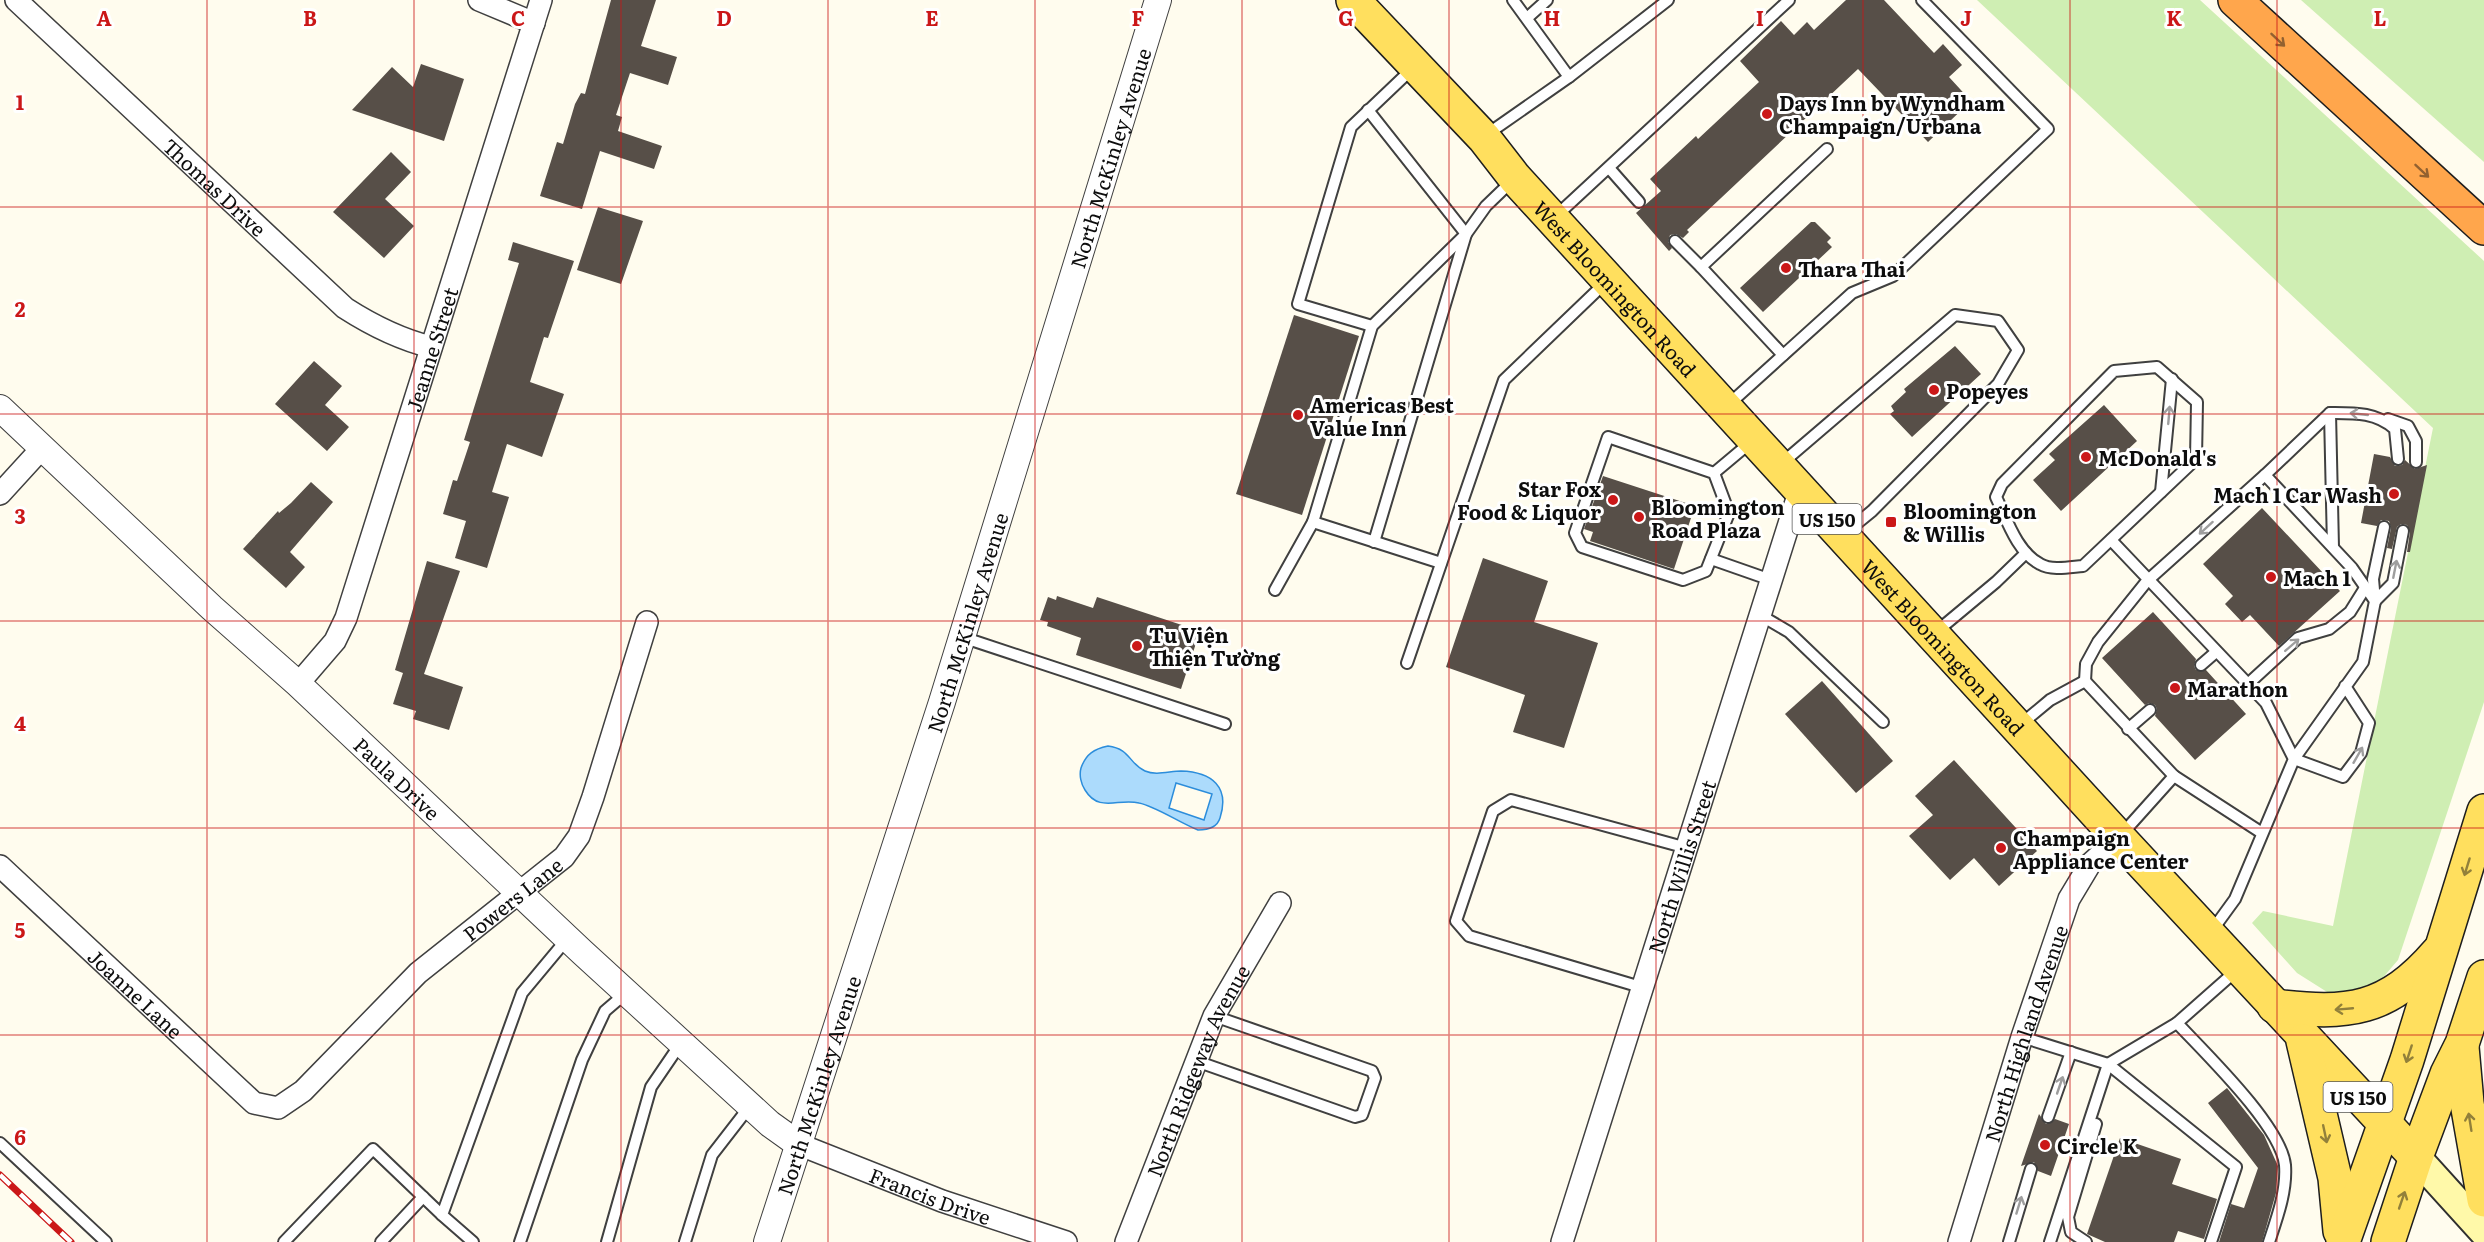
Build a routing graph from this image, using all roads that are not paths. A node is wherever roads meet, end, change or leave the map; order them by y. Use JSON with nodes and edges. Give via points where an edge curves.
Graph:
{"nodes":[{"id":1,"x":16,"y":0,"type":"edge"},
{"id":2,"x":479,"y":0,"type":"edge"},
{"id":3,"x":541,"y":0,"type":"edge"},
{"id":4,"x":1158,"y":0,"type":"edge"},
{"id":5,"x":1353,"y":0,"type":"edge"},
{"id":6,"x":1513,"y":0,"type":"edge"},
{"id":7,"x":1547,"y":0,"type":"edge"},
{"id":8,"x":1668,"y":0,"type":"edge"},
{"id":9,"x":1789,"y":0,"type":"edge"},
{"id":10,"x":1922,"y":0,"type":"edge"},
{"id":11,"x":2235,"y":0,"type":"edge"},
{"id":12,"x":1527,"y":18,"type":"junction"},
{"id":13,"x":534,"y":23,"type":"junction"},
{"id":14,"x":1414,"y":67,"type":"junction"},
{"id":15,"x":1569,"y":76,"type":"junction"},
{"id":16,"x":1368,"y":110,"type":"junction"},
{"id":17,"x":1484,"y":138,"type":"junction"},
{"id":18,"x":1827,"y":149,"type":"dead end"},
{"id":19,"x":1609,"y":168,"type":"junction"},
{"id":20,"x":1515,"y":178,"type":"junction"},
{"id":21,"x":1639,"y":202,"type":"dead end"},
{"id":22,"x":1553,"y":219,"type":"junction"},
{"id":23,"x":2484,"y":228,"type":"edge"},
{"id":24,"x":1466,"y":234,"type":"junction"},
{"id":25,"x":1675,"y":240,"type":"dead end"},
{"id":26,"x":1701,"y":267,"type":"junction"},
{"id":27,"x":1609,"y":280,"type":"junction"},
{"id":28,"x":1372,"y":326,"type":"junction"},
{"id":29,"x":431,"y":347,"type":"junction"},
{"id":30,"x":1783,"y":356,"type":"junction"},
{"id":31,"x":2172,"y":380,"type":"junction"},
{"id":32,"x":0,"y":408,"type":"edge"},
{"id":33,"x":1726,"y":408,"type":"junction"},
{"id":34,"x":2330,"y":413,"type":"junction"},
{"id":35,"x":2383,"y":418,"type":"junction"},
{"id":36,"x":1754,"y":440,"type":"junction"},
{"id":37,"x":42,"y":448,"type":"junction"},
{"id":38,"x":2398,"y":459,"type":"dead end"},
{"id":39,"x":2416,"y":462,"type":"dead end"},
{"id":40,"x":1714,"y":473,"type":"junction"},
{"id":41,"x":2265,"y":475,"type":"junction"},
{"id":42,"x":1789,"y":478,"type":"junction"},
{"id":43,"x":2161,"y":492,"type":"junction"},
{"id":44,"x":0,"y":494,"type":"edge"},
{"id":45,"x":1313,"y":522,"type":"junction"},
{"id":46,"x":2384,"y":527,"type":"dead end"},
{"id":47,"x":2403,"y":531,"type":"dead end"},
{"id":48,"x":1842,"y":535,"type":"junction"},
{"id":49,"x":2111,"y":540,"type":"junction"},
{"id":50,"x":1374,"y":542,"type":"junction"},
{"id":51,"x":2333,"y":548,"type":"junction"},
{"id":52,"x":2026,"y":553,"type":"junction"},
{"id":53,"x":1711,"y":559,"type":"junction"},
{"id":54,"x":1441,"y":564,"type":"junction"},
{"id":55,"x":1772,"y":580,"type":"junction"},
{"id":56,"x":2147,"y":581,"type":"junction"},
{"id":57,"x":2365,"y":588,"type":"junction"},
{"id":58,"x":1275,"y":590,"type":"dead end"},
{"id":59,"x":2375,"y":601,"type":"junction"},
{"id":60,"x":1760,"y":615,"type":"junction"},
{"id":61,"x":647,"y":622,"type":"dead end"},
{"id":62,"x":1934,"y":634,"type":"junction"},
{"id":63,"x":962,"y":637,"type":"junction"},
{"id":64,"x":2216,"y":652,"type":"junction"},
{"id":65,"x":1407,"y":663,"type":"dead end"},
{"id":66,"x":2201,"y":665,"type":"dead end"},
{"id":67,"x":2085,"y":681,"type":"junction"},
{"id":68,"x":298,"y":684,"type":"junction"},
{"id":69,"x":2248,"y":684,"type":"junction"},
{"id":70,"x":2345,"y":687,"type":"junction"},
{"id":71,"x":2150,"y":710,"type":"dead end"},
{"id":72,"x":1883,"y":722,"type":"dead end"},
{"id":73,"x":1225,"y":724,"type":"dead end"},
{"id":74,"x":2017,"y":727,"type":"junction"},
{"id":75,"x":2128,"y":729,"type":"junction"},
{"id":76,"x":2294,"y":759,"type":"junction"},
{"id":77,"x":2174,"y":776,"type":"junction"},
{"id":78,"x":2484,"y":811,"type":"edge"},
{"id":79,"x":2262,"y":832,"type":"junction"},
{"id":80,"x":2118,"y":838,"type":"junction"},
{"id":81,"x":1687,"y":848,"type":"junction"},
{"id":82,"x":0,"y":866,"type":"edge"},
{"id":83,"x":520,"y":894,"type":"junction"},
{"id":84,"x":1280,"y":903,"type":"dead end"},
{"id":85,"x":2209,"y":934,"type":"junction"},
{"id":86,"x":567,"y":939,"type":"junction"},
{"id":87,"x":2443,"y":946,"type":"junction"},
{"id":88,"x":2239,"y":969,"type":"junction"},
{"id":89,"x":2484,"y":977,"type":"edge"},
{"id":90,"x":1644,"y":988,"type":"junction"},
{"id":91,"x":626,"y":993,"type":"junction"},
{"id":92,"x":2274,"y":1006,"type":"junction"},
{"id":93,"x":2479,"y":1008,"type":"edge"},
{"id":94,"x":1214,"y":1016,"type":"junction"},
{"id":95,"x":2177,"y":1023,"type":"junction"},
{"id":96,"x":2022,"y":1037,"type":"junction"},
{"id":97,"x":2301,"y":1037,"type":"junction"},
{"id":98,"x":681,"y":1042,"type":"junction"},
{"id":99,"x":2462,"y":1044,"type":"junction"},
{"id":100,"x":2071,"y":1052,"type":"junction"},
{"id":101,"x":1196,"y":1061,"type":"junction"},
{"id":102,"x":2108,"y":1064,"type":"junction"},
{"id":103,"x":2099,"y":1092,"type":"junction"},
{"id":104,"x":750,"y":1106,"type":"junction"},
{"id":105,"x":278,"y":1108,"type":"joint"},
{"id":106,"x":2048,"y":1117,"type":"dead end"},
{"id":107,"x":2385,"y":1126,"type":"junction"},
{"id":108,"x":0,"y":1143,"type":"edge"},
{"id":109,"x":798,"y":1144,"type":"junction"},
{"id":110,"x":2416,"y":1157,"type":"junction"},
{"id":111,"x":2031,"y":1169,"type":"dead end"},
{"id":112,"x":423,"y":1197,"type":"junction"},
{"id":113,"x":2484,"y":1200,"type":"edge"},
{"id":114,"x":442,"y":1215,"type":"junction"},
{"id":115,"x":2484,"y":1232,"type":"edge"},
{"id":116,"x":106,"y":1242,"type":"edge"},
{"id":117,"x":284,"y":1242,"type":"edge"},
{"id":118,"x":381,"y":1242,"type":"edge"},
{"id":119,"x":473,"y":1242,"type":"edge"},
{"id":120,"x":520,"y":1242,"type":"edge"},
{"id":121,"x":607,"y":1242,"type":"edge"},
{"id":122,"x":685,"y":1242,"type":"edge"},
{"id":123,"x":767,"y":1242,"type":"edge"},
{"id":124,"x":1066,"y":1242,"type":"edge"},
{"id":125,"x":1126,"y":1242,"type":"edge"},
{"id":126,"x":1562,"y":1242,"type":"edge"},
{"id":127,"x":1959,"y":1242,"type":"edge"},
{"id":128,"x":2009,"y":1242,"type":"edge"},
{"id":129,"x":2050,"y":1242,"type":"edge"},
{"id":130,"x":2086,"y":1242,"type":"edge"},
{"id":131,"x":2211,"y":1242,"type":"edge"},
{"id":132,"x":2270,"y":1242,"type":"edge"},
{"id":133,"x":2341,"y":1242,"type":"edge"},
{"id":134,"x":2388,"y":1242,"type":"edge"}],
"edges":[{"from":1,"to":29,"type":"street","name":"Thomas Drive","via":[[345,308],[404,340]]},
{"from":2,"to":13,"type":"street"},
{"from":3,"to":13,"type":"street","name":"Jeanne Street"},
{"from":4,"to":63,"type":"street","name":"North McKinley Avenue"},
{"from":5,"to":14,"type":"main road","name":"West Bloomington Road","number":"US 150"},
{"from":6,"to":12,"type":"lane"},
{"from":7,"to":12,"type":"lane"},
{"from":8,"to":15,"type":"lane"},
{"from":9,"to":19,"type":"lane"},
{"from":10,"to":30,"type":"lane","via":[[2048,129],[1893,276],[1852,293]]},
{"from":11,"to":23,"type":"highway","one_way":true},
{"from":12,"to":15,"type":"lane"},
{"from":13,"to":29,"type":"street","name":"Jeanne Street"},
{"from":14,"to":16,"type":"lane"},
{"from":14,"to":17,"type":"main road","name":"West Bloomington Road","number":"US 150"},
{"from":15,"to":17,"type":"lane"},
{"from":16,"to":24,"type":"lane"},
{"from":16,"to":28,"type":"lane","via":[[1351,126],[1298,304]]},
{"from":17,"to":20,"type":"main road","name":"West Bloomington Road","number":"US 150"},
{"from":18,"to":26,"type":"lane"},
{"from":19,"to":21,"type":"lane"},
{"from":19,"to":22,"type":"lane"},
{"from":20,"to":22,"type":"main road","name":"West Bloomington Road","number":"US 150"},
{"from":20,"to":24,"type":"lane","via":[[1486,206]]},
{"from":22,"to":27,"type":"main road","name":"West Bloomington Road","number":"US 150"},
{"from":24,"to":28,"type":"lane"},
{"from":24,"to":50,"type":"lane"},
{"from":25,"to":26,"type":"lane"},
{"from":26,"to":30,"type":"lane"},
{"from":27,"to":33,"type":"main road","name":"West Bloomington Road","number":"US 150"},
{"from":27,"to":54,"type":"lane","via":[[1504,380]]},
{"from":28,"to":45,"type":"lane"},
{"from":29,"to":68,"type":"street","name":"Jeanne Street","via":[[341,630]]},
{"from":30,"to":33,"type":"lane"},
{"from":43,"to":31,"type":"lane","one_way":true},
{"from":31,"to":43,"type":"lane","via":[[2197,402],[2196,459]]},
{"from":31,"to":52,"type":"lane","via":[[2157,367],[2114,371],[2002,484],[1996,498]]},
{"from":32,"to":37,"type":"street","name":"Paula Drive"},
{"from":33,"to":36,"type":"main road","name":"West Bloomington Road","number":"US 150"},
{"from":35,"to":34,"type":"lane","one_way":true},
{"from":34,"to":41,"type":"lane"},
{"from":34,"to":51,"type":"lane"},
{"from":35,"to":38,"type":"lane","via":[[2395,429]]},
{"from":35,"to":39,"type":"lane","via":[[2408,426],[2416,441]]},
{"from":36,"to":40,"type":"lane"},
{"from":36,"to":42,"type":"main road","name":"West Bloomington Road","number":"US 150"},
{"from":37,"to":44,"type":"street"},
{"from":37,"to":68,"type":"street","name":"Paula Drive"},
{"from":40,"to":53,"type":"lane","via":[[1729,513]]},
{"from":40,"to":53,"type":"lane","via":[[1608,437],[1575,533],[1582,547],[1683,580],[1706,571]]},
{"from":41,"to":51,"type":"lane"},
{"from":41,"to":56,"type":"lane","one_way":true},
{"from":42,"to":48,"type":"main road","name":"West Bloomington Road","number":"US 150"},
{"from":42,"to":48,"type":"lane","via":[[1955,315],[1998,321],[2018,350],[1998,384],[1872,511]]},
{"from":42,"to":55,"type":"street","name":"North Willis Street"},
{"from":43,"to":49,"type":"lane"},
{"from":45,"to":50,"type":"lane"},
{"from":45,"to":58,"type":"lane"},
{"from":46,"to":59,"type":"lane","via":[[2373,579]]},
{"from":59,"to":47,"type":"lane","one_way":true,"via":[[2393,583]]},
{"from":48,"to":62,"type":"main road","name":"West Bloomington Road","number":"US 150"},
{"from":49,"to":52,"type":"lane","via":[[2083,566],[2054,568],[2041,565]]},
{"from":49,"to":56,"type":"lane"},
{"from":50,"to":54,"type":"lane"},
{"from":51,"to":57,"type":"lane"},
{"from":52,"to":62,"type":"lane"},
{"from":53,"to":55,"type":"lane"},
{"from":54,"to":65,"type":"lane"},
{"from":55,"to":60,"type":"street","name":"North Willis Street"},
{"from":56,"to":64,"type":"lane"},
{"from":56,"to":67,"type":"lane","via":[[2098,642],[2086,664]]},
{"from":57,"to":59,"type":"lane"},
{"from":69,"to":57,"type":"lane","one_way":true,"via":[[2298,638],[2329,629],[2350,612]]},
{"from":59,"to":70,"type":"lane","via":[[2363,662]]},
{"from":60,"to":72,"type":"lane","via":[[1789,632]]},
{"from":60,"to":81,"type":"street","name":"North Willis Street"},
{"from":61,"to":83,"type":"street","name":"Powers Lane","via":[[579,836],[564,857]]},
{"from":62,"to":74,"type":"main road","name":"West Bloomington Road","number":"US 150"},
{"from":63,"to":73,"type":"lane"},
{"from":63,"to":109,"type":"street","name":"North McKinley Avenue"},
{"from":64,"to":66,"type":"lane"},
{"from":64,"to":69,"type":"lane"},
{"from":67,"to":74,"type":"lane","via":[[2050,700]]},
{"from":67,"to":75,"type":"lane"},
{"from":68,"to":83,"type":"street","name":"Paula Drive"},
{"from":69,"to":76,"type":"lane","via":[[2266,703]]},
{"from":70,"to":76,"type":"lane"},
{"from":76,"to":70,"type":"lane","one_way":true,"via":[[2343,777],[2361,753],[2369,723]]},
{"from":71,"to":75,"type":"lane"},
{"from":74,"to":80,"type":"main road","name":"West Bloomington Road","number":"US 150"},
{"from":75,"to":77,"type":"lane"},
{"from":76,"to":79,"type":"lane"},
{"from":77,"to":79,"type":"lane"},
{"from":77,"to":80,"type":"lane"},
{"from":78,"to":87,"type":"main road","one_way":true},
{"from":79,"to":85,"type":"lane","via":[[2235,899]]},
{"from":80,"to":85,"type":"main road","name":"West Bloomington Road","number":"US 150"},
{"from":80,"to":96,"type":"street","name":"North Highland Avenue","via":[[2090,864],[2069,899]]},
{"from":81,"to":90,"type":"street","name":"North Willis Street"},
{"from":81,"to":90,"type":"lane","via":[[1510,800],[1493,811],[1456,921],[1469,936]]},
{"from":82,"to":105,"type":"street","name":"Joanne Lane","via":[[254,1104]]},
{"from":83,"to":86,"type":"street","name":"Paula Drive"},
{"from":83,"to":105,"type":"street","name":"Powers Lane","via":[[399,990],[303,1091]]},
{"from":84,"to":94,"type":"street","name":"North Ridgeway Avenue"},
{"from":85,"to":88,"type":"main road","name":"West Bloomington Road","number":"US 150"},
{"from":86,"to":91,"type":"street","name":"Paula Drive"},
{"from":86,"to":114,"type":"lane","via":[[522,993]]},
{"from":87,"to":92,"type":"main road","one_way":true,"via":[[2403,987],[2369,1004],[2330,1010]]},
{"from":87,"to":107,"type":"main road","one_way":true},
{"from":88,"to":92,"type":"main road","name":"West Bloomington Road","number":"US 150"},
{"from":88,"to":95,"type":"lane"},
{"from":89,"to":93,"type":"main road"},
{"from":90,"to":126,"type":"street","name":"North Willis Street"},
{"from":91,"to":98,"type":"street","name":"Paula Drive"},
{"from":91,"to":120,"type":"lane","via":[[604,1011],[582,1060]]},
{"from":92,"to":97,"type":"main road","name":"West Bloomington Road","number":"US 150"},
{"from":93,"to":99,"type":"main road"},
{"from":94,"to":101,"type":"street","name":"North Ridgeway Avenue"},
{"from":94,"to":101,"type":"lane","via":[[1372,1071],[1375,1078],[1362,1115],[1355,1117]]},
{"from":95,"to":102,"type":"lane"},
{"from":95,"to":132,"type":"lane","via":[[2274,1134],[2285,1164],[2283,1193]]},
{"from":96,"to":100,"type":"lane"},
{"from":96,"to":127,"type":"street","name":"North Highland Avenue"},
{"from":97,"to":107,"type":"main road","name":"West Bloomington Road","number":"US 150"},
{"from":97,"to":133,"type":"main road","one_way":true,"via":[[2335,1178]]},
{"from":98,"to":104,"type":"street","name":"Paula Drive"},
{"from":98,"to":121,"type":"lane","via":[[651,1087]]},
{"from":99,"to":110,"type":"main road"},
{"from":113,"to":99,"type":"main road","one_way":true,"via":[[2467,1103]]},
{"from":100,"to":102,"type":"lane"},
{"from":106,"to":100,"type":"lane","one_way":true},
{"from":101,"to":125,"type":"street","name":"North Ridgeway Avenue"},
{"from":102,"to":103,"type":"lane"},
{"from":102,"to":131,"type":"lane","via":[[2236,1167]]},
{"from":103,"to":129,"type":"lane"},
{"from":103,"to":130,"type":"lane","via":[[2102,1105],[2068,1217],[2071,1232]]},
{"from":104,"to":109,"type":"street","name":"Paula Drive"},
{"from":104,"to":122,"type":"lane","via":[[712,1155]]},
{"from":107,"to":110,"type":"main road","name":"West Bloomington Road","number":"US 150"},
{"from":107,"to":133,"type":"main road"},
{"from":108,"to":116,"type":"lane"},
{"from":109,"to":123,"type":"street","name":"North McKinley Avenue"},
{"from":109,"to":124,"type":"street","name":"Francis Drive","via":[[942,1201]]},
{"from":110,"to":115,"type":"main road"},
{"from":134,"to":110,"type":"main road","one_way":true},
{"from":128,"to":111,"type":"lane","one_way":true},
{"from":112,"to":114,"type":"lane"},
{"from":112,"to":117,"type":"lane","via":[[373,1149]]},
{"from":112,"to":118,"type":"lane"},
{"from":114,"to":119,"type":"lane"}]}
